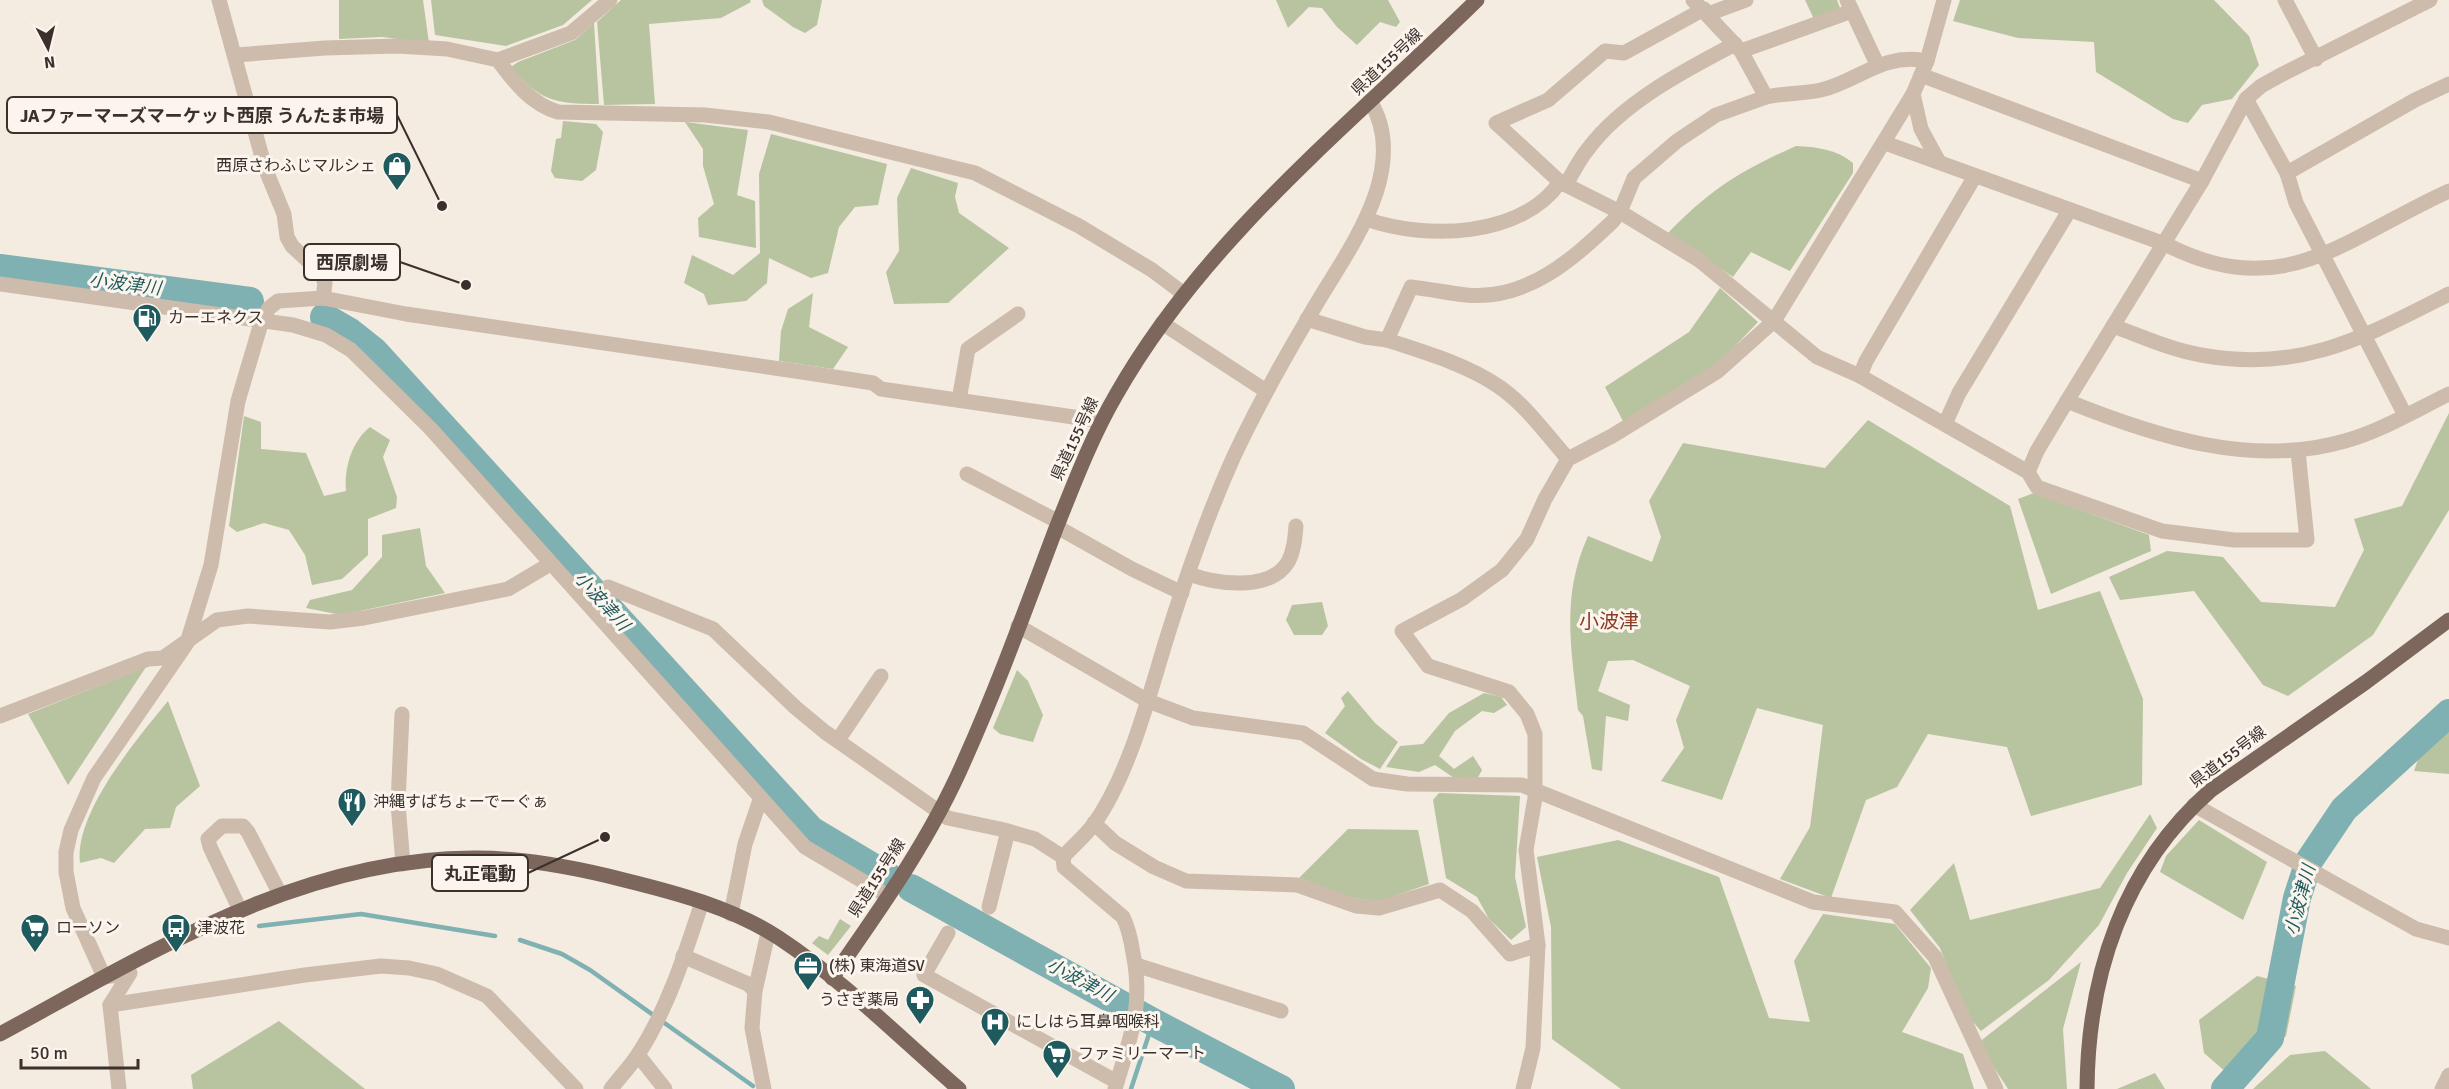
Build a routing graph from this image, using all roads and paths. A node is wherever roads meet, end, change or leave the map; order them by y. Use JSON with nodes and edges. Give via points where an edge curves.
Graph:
{"nodes":[{"id":1,"x":219,"y":0,"type":"edge"},
{"id":2,"x":610,"y":0,"type":"edge"},
{"id":3,"x":1477,"y":0,"type":"edge"},
{"id":4,"x":1746,"y":0,"type":"edge"},
{"id":5,"x":1944,"y":0,"type":"edge"},
{"id":6,"x":2285,"y":0,"type":"edge"},
{"id":7,"x":2395,"y":0,"type":"edge"},
{"id":8,"x":2430,"y":0,"type":"edge"},
{"id":9,"x":1850,"y":6,"type":"edge"},
{"id":10,"x":1702,"y":8,"type":"edge"},
{"id":11,"x":2402,"y":15,"type":"junction"},
{"id":12,"x":1738,"y":47,"type":"junction"},
{"id":13,"x":236,"y":55,"type":"junction"},
{"id":14,"x":2316,"y":59,"type":"junction"},
{"id":15,"x":498,"y":60,"type":"junction"},
{"id":16,"x":1878,"y":64,"type":"junction"},
{"id":17,"x":1924,"y":68,"type":"junction"},
{"id":18,"x":2449,"y":84,"type":"edge"},
{"id":19,"x":1913,"y":94,"type":"junction"},
{"id":20,"x":1766,"y":97,"type":"junction"},
{"id":21,"x":2246,"y":99,"type":"junction"},
{"id":22,"x":1370,"y":101,"type":"junction"},
{"id":23,"x":1885,"y":143,"type":"junction"},
{"id":24,"x":1939,"y":162,"type":"junction"},
{"id":25,"x":2287,"y":173,"type":"junction"},
{"id":26,"x":1975,"y":176,"type":"junction"},
{"id":27,"x":2202,"y":182,"type":"junction"},
{"id":28,"x":1563,"y":183,"type":"junction"},
{"id":29,"x":2449,"y":191,"type":"edge"},
{"id":30,"x":2069,"y":211,"type":"junction"},
{"id":31,"x":1620,"y":212,"type":"junction"},
{"id":32,"x":1366,"y":219,"type":"junction"},
{"id":33,"x":2165,"y":244,"type":"junction"},
{"id":34,"x":2323,"y":256,"type":"junction"},
{"id":35,"x":0,"y":284,"type":"edge"},
{"id":36,"x":1184,"y":294,"type":"junction"},
{"id":37,"x":2449,"y":294,"type":"edge"},
{"id":38,"x":323,"y":298,"type":"junction"},
{"id":39,"x":349,"y":304,"type":"junction"},
{"id":40,"x":1018,"y":314,"type":"dead end"},
{"id":41,"x":1307,"y":319,"type":"junction"},
{"id":42,"x":262,"y":320,"type":"junction"},
{"id":43,"x":357,"y":320,"type":"dead end"},
{"id":44,"x":1774,"y":321,"type":"junction"},
{"id":45,"x":1162,"y":323,"type":"junction"},
{"id":46,"x":2113,"y":326,"type":"junction"},
{"id":47,"x":2365,"y":337,"type":"junction"},
{"id":48,"x":1387,"y":340,"type":"junction"},
{"id":49,"x":1860,"y":376,"type":"junction"},
{"id":50,"x":1266,"y":391,"type":"junction"},
{"id":51,"x":2449,"y":394,"type":"edge"},
{"id":52,"x":960,"y":400,"type":"junction"},
{"id":53,"x":2067,"y":401,"type":"junction"},
{"id":54,"x":2405,"y":415,"type":"junction"},
{"id":55,"x":1101,"y":422,"type":"junction"},
{"id":56,"x":1945,"y":424,"type":"junction"},
{"id":57,"x":2298,"y":451,"type":"junction"},
{"id":58,"x":1568,"y":459,"type":"junction"},
{"id":59,"x":2028,"y":472,"type":"junction"},
{"id":60,"x":967,"y":474,"type":"dead end"},
{"id":61,"x":1058,"y":525,"type":"junction"},
{"id":62,"x":1296,"y":526,"type":"dead end"},
{"id":63,"x":550,"y":564,"type":"junction"},
{"id":64,"x":1189,"y":574,"type":"junction"},
{"id":65,"x":608,"y":587,"type":"dead end"},
{"id":66,"x":1182,"y":592,"type":"junction"},
{"id":67,"x":2449,"y":620,"type":"edge"},
{"id":68,"x":1018,"y":626,"type":"junction"},
{"id":69,"x":187,"y":643,"type":"junction"},
{"id":70,"x":881,"y":676,"type":"dead end"},
{"id":71,"x":1148,"y":701,"type":"junction"},
{"id":72,"x":402,"y":714,"type":"dead end"},
{"id":73,"x":0,"y":716,"type":"edge"},
{"id":74,"x":838,"y":740,"type":"junction"},
{"id":75,"x":1533,"y":788,"type":"junction"},
{"id":76,"x":760,"y":800,"type":"junction"},
{"id":77,"x":2194,"y":805,"type":"junction"},
{"id":78,"x":940,"y":813,"type":"junction"},
{"id":79,"x":1094,"y":823,"type":"junction"},
{"id":80,"x":1008,"y":831,"type":"junction"},
{"id":81,"x":1063,"y":857,"type":"junction"},
{"id":82,"x":403,"y":864,"type":"junction"},
{"id":83,"x":280,"y":894,"type":"junction"},
{"id":84,"x":888,"y":896,"type":"junction"},
{"id":85,"x":702,"y":902,"type":"junction"},
{"id":86,"x":989,"y":907,"type":"dead end"},
{"id":87,"x":240,"y":910,"type":"junction"},
{"id":88,"x":731,"y":914,"type":"junction"},
{"id":89,"x":768,"y":933,"type":"junction"},
{"id":90,"x":948,"y":933,"type":"dead end"},
{"id":91,"x":2449,"y":938,"type":"edge"},
{"id":92,"x":1538,"y":945,"type":"junction"},
{"id":93,"x":684,"y":956,"type":"junction"},
{"id":94,"x":1136,"y":965,"type":"junction"},
{"id":95,"x":104,"y":977,"type":"junction"},
{"id":96,"x":832,"y":978,"type":"junction"},
{"id":97,"x":755,"y":991,"type":"junction"},
{"id":98,"x":110,"y":1005,"type":"junction"},
{"id":99,"x":1281,"y":1011,"type":"dead end"},
{"id":100,"x":0,"y":1034,"type":"edge"},
{"id":101,"x":638,"y":1055,"type":"junction"},
{"id":102,"x":2449,"y":1076,"type":"edge"},
{"id":103,"x":1116,"y":1085,"type":"edge"},
{"id":104,"x":119,"y":1089,"type":"edge"},
{"id":105,"x":576,"y":1089,"type":"edge"},
{"id":106,"x":611,"y":1089,"type":"edge"},
{"id":107,"x":665,"y":1089,"type":"edge"},
{"id":108,"x":764,"y":1089,"type":"edge"},
{"id":109,"x":959,"y":1089,"type":"edge"},
{"id":110,"x":1523,"y":1089,"type":"edge"},
{"id":111,"x":1996,"y":1089,"type":"edge"},
{"id":112,"x":2087,"y":1089,"type":"edge"},
{"id":113,"x":2442,"y":1089,"type":"edge"}],
"edges":[{"from":1,"to":13,"type":"street"},
{"from":2,"to":15,"type":"street","via":[[571,33]]},
{"from":3,"to":22,"type":"main road","name":"県道155号線"},
{"from":4,"to":10,"type":"street"},
{"from":5,"to":17,"type":"street"},
{"from":6,"to":14,"type":"street"},
{"from":7,"to":11,"type":"street"},
{"from":8,"to":11,"type":"street"},
{"from":9,"to":12,"type":"street"},
{"from":9,"to":16,"type":"street"},
{"from":10,"to":12,"type":"street"},
{"from":10,"to":28,"type":"street","via":[[1624,53],[1605,51],[1548,100],[1496,123]]},
{"from":11,"to":14,"type":"street"},
{"from":12,"to":20,"type":"street"},
{"from":12,"to":28,"type":"street","via":[[1656,89],[1615,120]]},
{"from":13,"to":15,"type":"street","via":[[398,46]]},
{"from":13,"to":38,"type":"street","via":[[265,168],[280,200],[287,237],[321,273],[325,283]]},
{"from":14,"to":21,"type":"street","via":[[2261,86]]},
{"from":15,"to":36,"type":"street","via":[[515,83],[542,107],[558,112],[705,115],[769,122],[975,173],[1079,226]]},
{"from":16,"to":17,"type":"street","via":[[1917,59]]},
{"from":16,"to":20,"type":"street","via":[[1822,90]]},
{"from":17,"to":19,"type":"street"},
{"from":17,"to":27,"type":"street"},
{"from":18,"to":25,"type":"street"},
{"from":19,"to":23,"type":"street"},
{"from":19,"to":24,"type":"street","via":[[1921,129]]},
{"from":20,"to":31,"type":"street","via":[[1716,116],[1677,141],[1634,178]]},
{"from":21,"to":25,"type":"street"},
{"from":21,"to":27,"type":"street"},
{"from":22,"to":32,"type":"street","via":[[1384,144],[1377,190]]},
{"from":22,"to":36,"type":"main road","name":"県道155号線","via":[[1294,171]]},
{"from":23,"to":24,"type":"street"},
{"from":23,"to":44,"type":"street"},
{"from":24,"to":26,"type":"street"},
{"from":25,"to":34,"type":"street","via":[[2296,203]]},
{"from":26,"to":30,"type":"street"},
{"from":26,"to":49,"type":"street"},
{"from":27,"to":33,"type":"street"},
{"from":28,"to":31,"type":"street"},
{"from":28,"to":32,"type":"street","via":[[1528,213],[1461,231],[1408,230]]},
{"from":29,"to":34,"type":"street"},
{"from":30,"to":33,"type":"street"},
{"from":30,"to":56,"type":"street","via":[[1959,393]]},
{"from":31,"to":44,"type":"street","via":[[1699,260]]},
{"from":31,"to":48,"type":"street","via":[[1556,271],[1526,286],[1468,296],[1411,287]]},
{"from":32,"to":41,"type":"street","via":[[1343,264]]},
{"from":33,"to":34,"type":"street","via":[[2185,254],[2245,270],[2286,267]]},
{"from":33,"to":46,"type":"street"},
{"from":34,"to":47,"type":"street"},
{"from":35,"to":42,"type":"street"},
{"from":36,"to":45,"type":"main road","name":"県道155号線"},
{"from":37,"to":47,"type":"street"},
{"from":38,"to":39,"type":"street"},
{"from":38,"to":42,"type":"street","via":[[278,301],[268,308]]},
{"from":39,"to":43,"type":"street"},
{"from":39,"to":52,"type":"street","via":[[873,383],[881,388]]},
{"from":40,"to":52,"type":"street","via":[[968,349]]},
{"from":41,"to":48,"type":"street"},
{"from":41,"to":50,"type":"street"},
{"from":42,"to":63,"type":"street","via":[[312,329],[351,350],[431,429]]},
{"from":42,"to":69,"type":"street","via":[[238,401],[211,565]]},
{"from":44,"to":49,"type":"street","via":[[1817,357]]},
{"from":44,"to":58,"type":"street","via":[[1718,371]]},
{"from":45,"to":50,"type":"street"},
{"from":45,"to":55,"type":"main road","name":"県道155号線"},
{"from":46,"to":47,"type":"street","via":[[2199,355],[2256,361],[2308,356]]},
{"from":46,"to":53,"type":"street"},
{"from":47,"to":54,"type":"street"},
{"from":48,"to":58,"type":"street","via":[[1434,356],[1498,386]]},
{"from":49,"to":56,"type":"street"},
{"from":50,"to":64,"type":"street","via":[[1217,494]]},
{"from":51,"to":54,"type":"street"},
{"from":52,"to":55,"type":"street"},
{"from":53,"to":57,"type":"street","via":[[2137,429],[2227,449]]},
{"from":53,"to":59,"type":"street"},
{"from":54,"to":57,"type":"street","via":[[2346,441]]},
{"from":55,"to":61,"type":"main road","name":"県道155号線"},
{"from":56,"to":59,"type":"street"},
{"from":57,"to":59,"type":"street","via":[[2307,540],[2234,540],[2162,531],[2037,487]]},
{"from":58,"to":75,"type":"street","via":[[1527,539],[1502,570],[1462,599],[1402,631],[1428,666],[1509,692],[1519,703],[1535,734]]},
{"from":60,"to":61,"type":"street"},
{"from":61,"to":66,"type":"street","via":[[1132,569]]},
{"from":61,"to":68,"type":"main road","name":"県道155号線"},
{"from":62,"to":64,"type":"street","via":[[1289,561],[1268,577],[1228,585]]},
{"from":63,"to":69,"type":"street","via":[[508,589],[479,597],[345,621],[248,616],[217,620]]},
{"from":63,"to":76,"type":"street"},
{"from":64,"to":66,"type":"street"},
{"from":65,"to":74,"type":"street","via":[[713,629],[796,708]]},
{"from":66,"to":71,"type":"street"},
{"from":67,"to":77,"type":"main road","name":"県道155号線"},
{"from":68,"to":71,"type":"street"},
{"from":68,"to":78,"type":"main road","name":"県道155号線"},
{"from":69,"to":73,"type":"street","via":[[163,658],[148,659]]},
{"from":69,"to":95,"type":"street","via":[[94,778],[71,830],[66,872],[73,908]]},
{"from":70,"to":74,"type":"street"},
{"from":71,"to":75,"type":"street","via":[[1193,718],[1303,734],[1373,779],[1407,784],[1480,783]]},
{"from":71,"to":79,"type":"street","via":[[1124,766]]},
{"from":72,"to":82,"type":"street","via":[[398,804]]},
{"from":74,"to":78,"type":"street"},
{"from":75,"to":92,"type":"street","via":[[1526,850]]},
{"from":75,"to":111,"type":"street","via":[[1813,902],[1895,912],[1935,957]]},
{"from":76,"to":84,"type":"street","via":[[805,847]]},
{"from":76,"to":88,"type":"street","via":[[745,844]]},
{"from":77,"to":91,"type":"street","via":[[2416,929]]},
{"from":77,"to":112,"type":"main road","name":"県道155号線","via":[[2150,862],[2107,946],[2092,1011]]},
{"from":78,"to":80,"type":"street"},
{"from":78,"to":84,"type":"main road","name":"県道155号線"},
{"from":79,"to":81,"type":"street"},
{"from":79,"to":92,"type":"street","via":[[1115,843],[1186,881],[1297,885],[1356,906],[1379,908],[1440,890],[1472,911],[1510,954]]},
{"from":80,"to":81,"type":"street","via":[[1035,839]]},
{"from":80,"to":86,"type":"street"},
{"from":81,"to":94,"type":"street","via":[[1064,867],[1123,917]]},
{"from":82,"to":83,"type":"main road","via":[[339,876]]},
{"from":82,"to":85,"type":"main road","via":[[477,858],[546,865],[601,874]]},
{"from":83,"to":87,"type":"main road"},
{"from":83,"to":87,"type":"street","via":[[249,832],[243,826],[222,826],[208,839]]},
{"from":84,"to":96,"type":"main road","name":"県道155号線"},
{"from":85,"to":88,"type":"main road"},
{"from":85,"to":93,"type":"street"},
{"from":87,"to":95,"type":"main road"},
{"from":88,"to":89,"type":"main road"},
{"from":89,"to":96,"type":"main road"},
{"from":89,"to":97,"type":"street"},
{"from":90,"to":103,"type":"street","via":[[924,975]]},
{"from":92,"to":110,"type":"street","via":[[1533,1048]]},
{"from":93,"to":97,"type":"street","via":[[748,984]]},
{"from":93,"to":101,"type":"street"},
{"from":94,"to":99,"type":"street"},
{"from":94,"to":103,"type":"street","via":[[1139,1002]]},
{"from":95,"to":98,"type":"street","via":[[130,973]]},
{"from":95,"to":100,"type":"main road"},
{"from":96,"to":109,"type":"main road"},
{"from":97,"to":108,"type":"street","via":[[752,1028]]},
{"from":98,"to":104,"type":"street"},
{"from":98,"to":105,"type":"street","via":[[305,975],[381,966],[409,968],[437,974],[487,996]]},
{"from":101,"to":106,"type":"street"},
{"from":101,"to":107,"type":"street"},
{"from":102,"to":113,"type":"street"}]}
